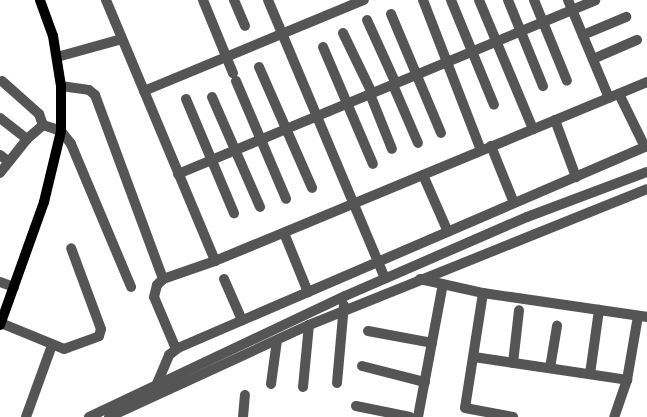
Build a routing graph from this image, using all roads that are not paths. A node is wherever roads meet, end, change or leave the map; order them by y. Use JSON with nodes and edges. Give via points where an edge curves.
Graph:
{"nodes":[{"id":1,"x":40,"y":0,"type":"edge"},
{"id":2,"x":106,"y":0,"type":"edge"},
{"id":3,"x":203,"y":0,"type":"edge"},
{"id":4,"x":234,"y":0,"type":"edge"},
{"id":5,"x":268,"y":0,"type":"edge"},
{"id":6,"x":364,"y":0,"type":"edge"},
{"id":7,"x":423,"y":0,"type":"edge"},
{"id":8,"x":451,"y":0,"type":"edge"},
{"id":9,"x":479,"y":0,"type":"edge"},
{"id":10,"x":508,"y":0,"type":"edge"},
{"id":11,"x":534,"y":0,"type":"edge"},
{"id":12,"x":595,"y":0,"type":"edge"},
{"id":13,"x":570,"y":5,"type":"edge"},
{"id":14,"x":391,"y":14,"type":"dead end"},
{"id":15,"x":626,"y":17,"type":"dead end"},
{"id":16,"x":367,"y":20,"type":"dead end"},
{"id":17,"x":543,"y":22,"type":"junction"},
{"id":18,"x":245,"y":26,"type":"dead end"},
{"id":19,"x":521,"y":32,"type":"junction"},
{"id":20,"x":343,"y":33,"type":"dead end"},
{"id":21,"x":282,"y":34,"type":"junction"},
{"id":22,"x":583,"y":35,"type":"junction"},
{"id":23,"x":122,"y":39,"type":"junction"},
{"id":24,"x":637,"y":40,"type":"dead end"},
{"id":25,"x":496,"y":42,"type":"junction"},
{"id":26,"x":323,"y":47,"type":"dead end"},
{"id":27,"x":473,"y":52,"type":"junction"},
{"id":28,"x":56,"y":57,"type":"junction"},
{"id":29,"x":226,"y":58,"type":"junction"},
{"id":30,"x":593,"y":59,"type":"junction"},
{"id":31,"x":447,"y":64,"type":"junction"},
{"id":32,"x":260,"y":67,"type":"dead end"},
{"id":33,"x":418,"y":75,"type":"junction"},
{"id":34,"x":2,"y":81,"type":"dead end"},
{"id":35,"x":567,"y":81,"type":"dead end"},
{"id":36,"x":647,"y":82,"type":"edge"},
{"id":37,"x":394,"y":84,"type":"junction"},
{"id":38,"x":61,"y":86,"type":"junction"},
{"id":39,"x":543,"y":86,"type":"dead end"},
{"id":40,"x":144,"y":91,"type":"junction"},
{"id":41,"x":371,"y":94,"type":"junction"},
{"id":42,"x":619,"y":94,"type":"junction"},
{"id":43,"x":212,"y":97,"type":"dead end"},
{"id":44,"x":609,"y":98,"type":"junction"},
{"id":45,"x":186,"y":99,"type":"dead end"},
{"id":46,"x":346,"y":103,"type":"junction"},
{"id":47,"x":494,"y":105,"type":"dead end"},
{"id":48,"x":318,"y":115,"type":"junction"},
{"id":49,"x":0,"y":118,"type":"edge"},
{"id":50,"x":556,"y":120,"type":"junction"},
{"id":51,"x":43,"y":125,"type":"junction"},
{"id":52,"x":286,"y":128,"type":"junction"},
{"id":53,"x":533,"y":129,"type":"junction"},
{"id":54,"x":61,"y":131,"type":"junction"},
{"id":55,"x":441,"y":133,"type":"dead end"},
{"id":56,"x":261,"y":139,"type":"junction"},
{"id":57,"x":27,"y":140,"type":"junction"},
{"id":58,"x":418,"y":144,"type":"dead end"},
{"id":59,"x":491,"y":146,"type":"junction"},
{"id":60,"x":646,"y":146,"type":"edge"},
{"id":61,"x":392,"y":149,"type":"dead end"},
{"id":62,"x":236,"y":150,"type":"junction"},
{"id":63,"x":481,"y":150,"type":"junction"},
{"id":64,"x":0,"y":155,"type":"edge"},
{"id":65,"x":211,"y":160,"type":"junction"},
{"id":66,"x":9,"y":162,"type":"junction"},
{"id":67,"x":373,"y":164,"type":"dead end"},
{"id":68,"x":647,"y":172,"type":"edge"},
{"id":69,"x":0,"y":173,"type":"edge"},
{"id":70,"x":178,"y":174,"type":"junction"},
{"id":71,"x":423,"y":175,"type":"junction"},
{"id":72,"x":576,"y":177,"type":"junction"},
{"id":73,"x":625,"y":180,"type":"junction"},
{"id":74,"x":312,"y":188,"type":"dead end"},
{"id":75,"x":647,"y":189,"type":"edge"},
{"id":76,"x":631,"y":196,"type":"junction"},
{"id":77,"x":286,"y":199,"type":"dead end"},
{"id":78,"x":514,"y":203,"type":"junction"},
{"id":79,"x":354,"y":204,"type":"junction"},
{"id":80,"x":260,"y":207,"type":"dead end"},
{"id":81,"x":234,"y":213,"type":"dead end"},
{"id":82,"x":448,"y":232,"type":"junction"},
{"id":83,"x":284,"y":233,"type":"junction"},
{"id":84,"x":71,"y":248,"type":"dead end"},
{"id":85,"x":215,"y":261,"type":"junction"},
{"id":86,"x":377,"y":262,"type":"junction"},
{"id":87,"x":397,"y":273,"type":"junction"},
{"id":88,"x":385,"y":278,"type":"junction"},
{"id":89,"x":162,"y":279,"type":"junction"},
{"id":90,"x":224,"y":279,"type":"dead end"},
{"id":91,"x":421,"y":279,"type":"junction"},
{"id":92,"x":0,"y":282,"type":"edge"},
{"id":93,"x":443,"y":284,"type":"junction"},
{"id":94,"x":131,"y":287,"type":"dead end"},
{"id":95,"x":14,"y":288,"type":"junction"},
{"id":96,"x":308,"y":292,"type":"junction"},
{"id":97,"x":483,"y":293,"type":"junction"},
{"id":98,"x":345,"y":296,"type":"junction"},
{"id":99,"x":519,"y":310,"type":"dead end"},
{"id":100,"x":599,"y":310,"type":"junction"},
{"id":101,"x":343,"y":312,"type":"junction"},
{"id":102,"x":643,"y":317,"type":"edge"},
{"id":103,"x":242,"y":320,"type":"junction"},
{"id":104,"x":0,"y":324,"type":"edge"},
{"id":105,"x":309,"y":325,"type":"junction"},
{"id":106,"x":557,"y":326,"type":"dead end"},
{"id":107,"x":368,"y":331,"type":"dead end"},
{"id":108,"x":277,"y":340,"type":"junction"},
{"id":109,"x":432,"y":343,"type":"junction"},
{"id":110,"x":52,"y":345,"type":"junction"},
{"id":111,"x":176,"y":349,"type":"junction"},
{"id":112,"x":474,"y":356,"type":"junction"},
{"id":113,"x":513,"y":363,"type":"junction"},
{"id":114,"x":362,"y":366,"type":"dead end"},
{"id":115,"x":550,"y":368,"type":"junction"},
{"id":116,"x":590,"y":374,"type":"junction"},
{"id":117,"x":627,"y":380,"type":"junction"},
{"id":118,"x":425,"y":382,"type":"junction"},
{"id":119,"x":337,"y":383,"type":"dead end"},
{"id":120,"x":271,"y":384,"type":"dead end"},
{"id":121,"x":169,"y":385,"type":"junction"},
{"id":122,"x":156,"y":386,"type":"junction"},
{"id":123,"x":303,"y":387,"type":"dead end"},
{"id":124,"x":245,"y":395,"type":"dead end"},
{"id":125,"x":356,"y":406,"type":"dead end"},
{"id":126,"x":464,"y":413,"type":"edge"},
{"id":127,"x":507,"y":416,"type":"edge"},
{"id":128,"x":26,"y":417,"type":"edge"},
{"id":129,"x":89,"y":417,"type":"edge"},
{"id":130,"x":109,"y":417,"type":"edge"},
{"id":131,"x":243,"y":417,"type":"edge"},
{"id":132,"x":410,"y":417,"type":"edge"},
{"id":133,"x":418,"y":417,"type":"edge"},
{"id":134,"x":614,"y":417,"type":"edge"}],
"edges":[{"from":1,"to":28,"type":"main road","via":[[53,36]]},
{"from":2,"to":23,"type":"street"},
{"from":3,"to":29,"type":"street"},
{"from":4,"to":18,"type":"street"},
{"from":5,"to":21,"type":"street"},
{"from":6,"to":21,"type":"street"},
{"from":7,"to":31,"type":"street"},
{"from":8,"to":27,"type":"street"},
{"from":9,"to":25,"type":"street"},
{"from":10,"to":19,"type":"street"},
{"from":11,"to":17,"type":"street"},
{"from":12,"to":13,"type":"street"},
{"from":13,"to":17,"type":"street"},
{"from":13,"to":22,"type":"street"},
{"from":14,"to":33,"type":"street"},
{"from":15,"to":22,"type":"street"},
{"from":16,"to":37,"type":"street"},
{"from":17,"to":19,"type":"street"},
{"from":17,"to":35,"type":"street"},
{"from":19,"to":25,"type":"street"},
{"from":19,"to":39,"type":"street"},
{"from":20,"to":41,"type":"street"},
{"from":21,"to":29,"type":"street"},
{"from":21,"to":48,"type":"street"},
{"from":22,"to":30,"type":"street"},
{"from":23,"to":28,"type":"street"},
{"from":23,"to":40,"type":"street"},
{"from":24,"to":30,"type":"street"},
{"from":25,"to":27,"type":"street"},
{"from":25,"to":53,"type":"street"},
{"from":26,"to":46,"type":"street"},
{"from":27,"to":31,"type":"street"},
{"from":27,"to":47,"type":"street"},
{"from":28,"to":38,"type":"main road"},
{"from":29,"to":40,"type":"street"},
{"from":29,"to":56,"type":"street"},
{"from":30,"to":44,"type":"street"},
{"from":31,"to":33,"type":"street"},
{"from":31,"to":63,"type":"street"},
{"from":32,"to":52,"type":"street"},
{"from":33,"to":37,"type":"street"},
{"from":33,"to":55,"type":"street"},
{"from":34,"to":51,"type":"street","via":[[39,114]]},
{"from":36,"to":42,"type":"street"},
{"from":37,"to":41,"type":"street"},
{"from":37,"to":58,"type":"street"},
{"from":38,"to":54,"type":"main road"},
{"from":38,"to":89,"type":"street","via":[[89,90],[95,95]]},
{"from":40,"to":70,"type":"street"},
{"from":41,"to":46,"type":"street"},
{"from":41,"to":61,"type":"street"},
{"from":42,"to":44,"type":"street"},
{"from":42,"to":60,"type":"street"},
{"from":43,"to":62,"type":"street"},
{"from":44,"to":50,"type":"street"},
{"from":45,"to":65,"type":"street"},
{"from":46,"to":48,"type":"street"},
{"from":46,"to":67,"type":"street"},
{"from":48,"to":52,"type":"street"},
{"from":48,"to":79,"type":"street"},
{"from":49,"to":57,"type":"street"},
{"from":50,"to":53,"type":"street"},
{"from":50,"to":72,"type":"street"},
{"from":51,"to":54,"type":"street"},
{"from":51,"to":57,"type":"street"},
{"from":52,"to":56,"type":"street"},
{"from":52,"to":74,"type":"street"},
{"from":53,"to":59,"type":"street"},
{"from":54,"to":94,"type":"street","via":[[71,144]]},
{"from":54,"to":95,"type":"main road","via":[[44,202]]},
{"from":56,"to":62,"type":"street"},
{"from":56,"to":77,"type":"street"},
{"from":57,"to":66,"type":"street"},
{"from":59,"to":63,"type":"street"},
{"from":59,"to":78,"type":"street"},
{"from":60,"to":72,"type":"street"},
{"from":62,"to":65,"type":"street"},
{"from":62,"to":80,"type":"street"},
{"from":63,"to":71,"type":"street"},
{"from":64,"to":66,"type":"street"},
{"from":65,"to":70,"type":"street"},
{"from":65,"to":81,"type":"street"},
{"from":66,"to":69,"type":"street"},
{"from":68,"to":73,"type":"street"},
{"from":70,"to":85,"type":"street"},
{"from":71,"to":79,"type":"street"},
{"from":71,"to":82,"type":"street"},
{"from":72,"to":78,"type":"street"},
{"from":73,"to":76,"type":"street"},
{"from":73,"to":87,"type":"street","via":[[527,217]]},
{"from":75,"to":76,"type":"street"},
{"from":76,"to":91,"type":"street"},
{"from":78,"to":82,"type":"street"},
{"from":79,"to":83,"type":"street"},
{"from":79,"to":86,"type":"street"},
{"from":82,"to":86,"type":"street"},
{"from":83,"to":85,"type":"street"},
{"from":83,"to":96,"type":"street"},
{"from":84,"to":110,"type":"street","via":[[101,332],[99,336],[68,349]]},
{"from":85,"to":89,"type":"street"},
{"from":86,"to":88,"type":"street"},
{"from":86,"to":96,"type":"street"},
{"from":87,"to":88,"type":"street"},
{"from":87,"to":91,"type":"street"},
{"from":88,"to":98,"type":"street"},
{"from":89,"to":111,"type":"street","via":[[157,285],[154,297]]},
{"from":90,"to":103,"type":"street"},
{"from":91,"to":93,"type":"street"},
{"from":91,"to":101,"type":"street"},
{"from":92,"to":95,"type":"street"},
{"from":93,"to":97,"type":"street"},
{"from":93,"to":109,"type":"street"},
{"from":95,"to":104,"type":"main road"},
{"from":96,"to":103,"type":"street"},
{"from":97,"to":100,"type":"street"},
{"from":97,"to":112,"type":"street"},
{"from":98,"to":101,"type":"street"},
{"from":98,"to":121,"type":"street"},
{"from":99,"to":113,"type":"street"},
{"from":100,"to":102,"type":"street"},
{"from":100,"to":116,"type":"street"},
{"from":101,"to":105,"type":"street"},
{"from":101,"to":119,"type":"street"},
{"from":102,"to":117,"type":"street"},
{"from":103,"to":111,"type":"street"},
{"from":104,"to":110,"type":"street"},
{"from":105,"to":108,"type":"street"},
{"from":105,"to":123,"type":"street"},
{"from":106,"to":115,"type":"street"},
{"from":107,"to":109,"type":"street"},
{"from":108,"to":120,"type":"street"},
{"from":108,"to":121,"type":"street"},
{"from":109,"to":118,"type":"street"},
{"from":110,"to":128,"type":"street"},
{"from":111,"to":122,"type":"street","via":[[170,355]]},
{"from":112,"to":113,"type":"street"},
{"from":112,"to":126,"type":"street"},
{"from":113,"to":115,"type":"street"},
{"from":114,"to":118,"type":"street"},
{"from":115,"to":116,"type":"street"},
{"from":116,"to":117,"type":"street"},
{"from":117,"to":134,"type":"street"},
{"from":118,"to":133,"type":"street"},
{"from":121,"to":122,"type":"street"},
{"from":121,"to":130,"type":"street"},
{"from":122,"to":129,"type":"street"},
{"from":124,"to":131,"type":"street"},
{"from":125,"to":132,"type":"street"},
{"from":126,"to":127,"type":"street"}]}
